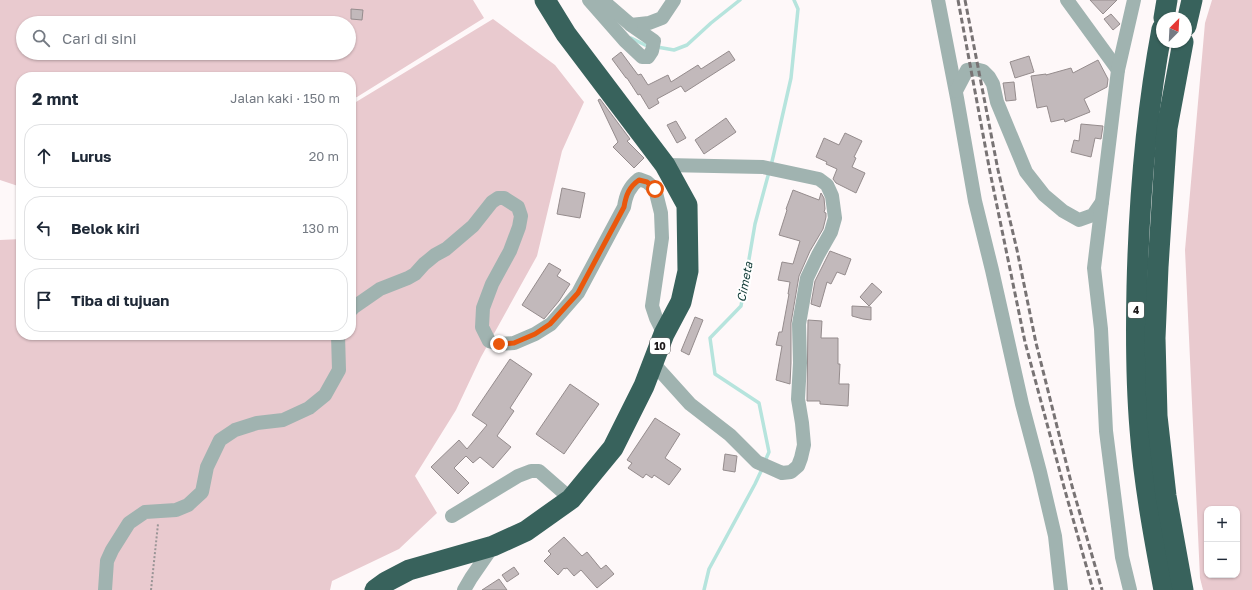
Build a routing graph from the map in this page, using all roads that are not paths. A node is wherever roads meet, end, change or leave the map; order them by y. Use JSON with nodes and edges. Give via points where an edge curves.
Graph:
{"nodes":[{"id":1,"x":545,"y":0,"type":"edge"},
{"id":2,"x":589,"y":0,"type":"edge"},
{"id":3,"x":602,"y":0,"type":"edge"},
{"id":4,"x":674,"y":0,"type":"edge"},
{"id":5,"x":938,"y":0,"type":"edge"},
{"id":6,"x":1067,"y":0,"type":"edge"},
{"id":7,"x":1134,"y":0,"type":"edge"},
{"id":8,"x":1167,"y":0,"type":"edge"},
{"id":9,"x":1192,"y":0,"type":"edge"},
{"id":10,"x":1165,"y":12,"type":"edge"},
{"id":11,"x":1189,"y":12,"type":"edge"},
{"id":12,"x":631,"y":25,"type":"junction"},
{"id":13,"x":1159,"y":48,"type":"edge"},
{"id":14,"x":1182,"y":48,"type":"edge"},
{"id":15,"x":1118,"y":70,"type":"junction"},
{"id":16,"x":956,"y":91,"type":"junction"},
{"id":17,"x":665,"y":165,"type":"junction"},
{"id":18,"x":1102,"y":202,"type":"junction"},
{"id":19,"x":356,"y":306,"type":"edge"},
{"id":20,"x":664,"y":334,"type":"junction"},
{"id":21,"x":338,"y":340,"type":"edge"},
{"id":22,"x":653,"y":363,"type":"junction"},
{"id":23,"x":571,"y":499,"type":"junction"},
{"id":24,"x":452,"y":516,"type":"dead end"},
{"id":25,"x":493,"y":546,"type":"junction"},
{"id":26,"x":105,"y":590,"type":"edge"},
{"id":27,"x":375,"y":590,"type":"edge"},
{"id":28,"x":464,"y":590,"type":"edge"},
{"id":29,"x":1061,"y":590,"type":"edge"},
{"id":30,"x":1130,"y":590,"type":"edge"},
{"id":31,"x":1164,"y":590,"type":"edge"},
{"id":32,"x":1183,"y":590,"type":"edge"}],
"edges":[{"from":1,"to":17,"type":"highway","number":"10","via":[[566,34]]},
{"from":2,"to":12,"type":"street","via":[[625,41],[642,57],[648,57],[653,46]]},
{"from":3,"to":12,"type":"street"},
{"from":4,"to":12,"type":"street","via":[[662,18],[649,23]]},
{"from":5,"to":16,"type":"street"},
{"from":6,"to":15,"type":"street"},
{"from":7,"to":15,"type":"street"},
{"from":8,"to":10,"type":"highway"},
{"from":9,"to":11,"type":"highway"},
{"from":13,"to":31,"type":"highway","number":"4","via":[[1146,132],[1138,234],[1135,351],[1140,430],[1152,529]]},
{"from":14,"to":32,"type":"highway","number":"4","via":[[1167,128],[1155,338],[1157,416],[1166,496]]},
{"from":15,"to":18,"type":"street"},
{"from":16,"to":18,"type":"street","via":[[967,70],[983,71],[993,84],[997,102],[1026,172],[1044,195],[1079,220],[1093,216]]},
{"from":16,"to":29,"type":"street","via":[[975,201],[1055,536]]},
{"from":17,"to":20,"type":"highway","number":"10","via":[[687,205],[688,271],[681,302]]},
{"from":17,"to":22,"type":"street","via":[[783,171],[819,179],[827,185],[832,196],[835,218],[831,232],[807,278],[799,324],[798,399],[804,445],[798,466],[791,472],[782,473],[757,462],[730,435],[690,404]]},
{"from":18,"to":30,"type":"street","via":[[1094,268],[1101,329],[1106,431],[1122,557]]},
{"from":19,"to":20,"type":"street","via":[[380,289],[415,274],[473,226],[492,202],[504,198],[518,206],[521,216],[510,251],[492,284],[483,308],[482,327],[489,341],[499,344],[514,343],[535,334],[550,324],[578,293],[624,207],[626,195],[639,180],[647,182],[655,189],[661,213],[662,238],[652,306]]},
{"from":20,"to":22,"type":"highway","number":"10"},
{"from":21,"to":26,"type":"street","via":[[339,370],[325,395],[309,408],[283,420],[257,423],[235,430],[220,440],[207,467],[202,492],[188,505],[176,510],[145,512],[129,523],[107,561]]},
{"from":22,"to":23,"type":"highway","number":"10","via":[[613,448]]},
{"from":23,"to":24,"type":"street","via":[[539,471],[531,470]]},
{"from":23,"to":25,"type":"highway","number":"10","via":[[526,531]]},
{"from":25,"to":27,"type":"highway","number":"10","via":[[409,570]]},
{"from":25,"to":28,"type":"street"}]}
